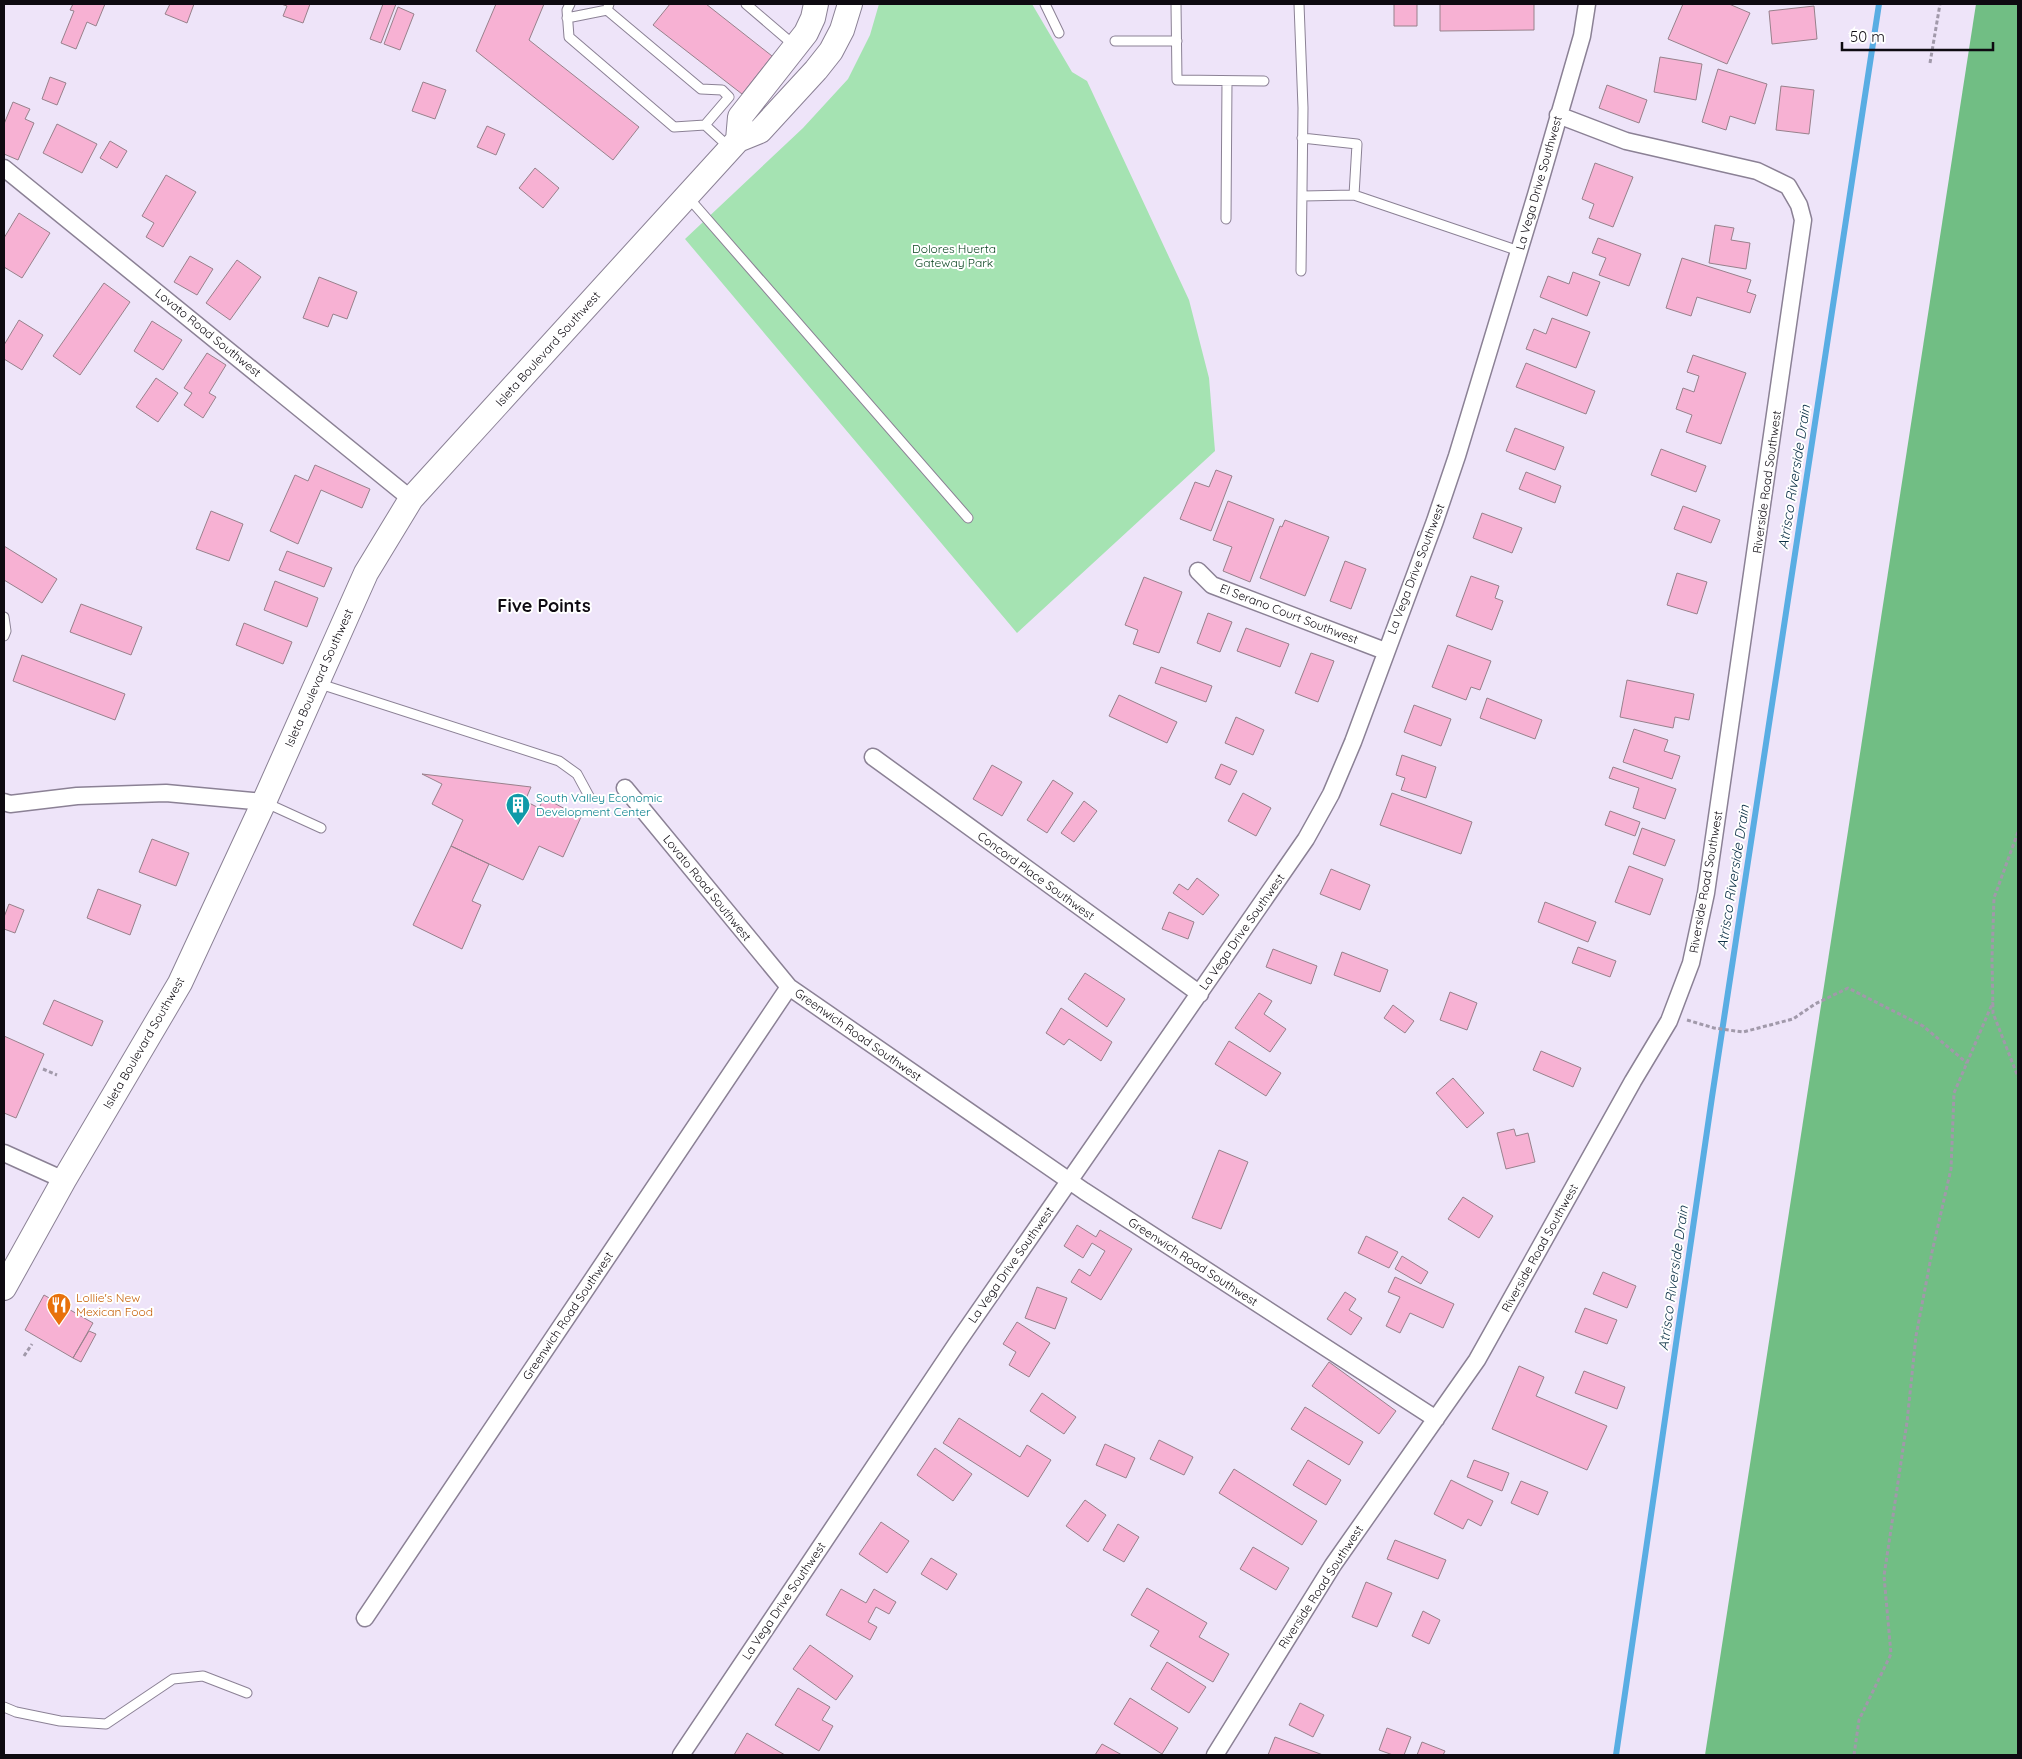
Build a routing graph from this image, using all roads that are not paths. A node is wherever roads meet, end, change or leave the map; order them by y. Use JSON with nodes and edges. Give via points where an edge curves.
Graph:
{"nodes":[{"id":1,"x":570,"y":4,"type":"edge"},
{"id":2,"x":746,"y":4,"type":"edge"},
{"id":3,"x":816,"y":4,"type":"edge"},
{"id":4,"x":850,"y":4,"type":"edge"},
{"id":5,"x":1045,"y":4,"type":"edge"},
{"id":6,"x":1176,"y":4,"type":"edge"},
{"id":7,"x":1300,"y":4,"type":"edge"},
{"id":8,"x":1587,"y":4,"type":"edge"},
{"id":9,"x":608,"y":7,"type":"edge"},
{"id":10,"x":567,"y":18,"type":"junction"},
{"id":11,"x":1060,"y":33,"type":"dead end"},
{"id":12,"x":1115,"y":41,"type":"dead end"},
{"id":13,"x":1177,"y":41,"type":"junction"},
{"id":14,"x":797,"y":47,"type":"junction"},
{"id":15,"x":1227,"y":81,"type":"junction"},
{"id":16,"x":1264,"y":81,"type":"dead end"},
{"id":17,"x":1558,"y":115,"type":"junction"},
{"id":18,"x":705,"y":125,"type":"junction"},
{"id":19,"x":1302,"y":138,"type":"junction"},
{"id":20,"x":734,"y":144,"type":"junction"},
{"id":21,"x":4,"y":168,"type":"edge"},
{"id":22,"x":1354,"y":195,"type":"junction"},
{"id":23,"x":687,"y":196,"type":"junction"},
{"id":24,"x":1303,"y":196,"type":"junction"},
{"id":25,"x":1226,"y":218,"type":"dead end"},
{"id":26,"x":1519,"y":250,"type":"junction"},
{"id":27,"x":1301,"y":272,"type":"dead end"},
{"id":28,"x":411,"y":499,"type":"junction"},
{"id":29,"x":968,"y":518,"type":"dead end"},
{"id":30,"x":1198,"y":571,"type":"dead end"},
{"id":31,"x":4,"y":617,"type":"edge"},
{"id":32,"x":4,"y":636,"type":"edge"},
{"id":33,"x":1385,"y":651,"type":"junction"},
{"id":34,"x":316,"y":683,"type":"junction"},
{"id":35,"x":873,"y":758,"type":"dead end"},
{"id":36,"x":625,"y":788,"type":"dead end"},
{"id":37,"x":590,"y":798,"type":"dead end"},
{"id":38,"x":4,"y":802,"type":"edge"},
{"id":39,"x":264,"y":802,"type":"junction"},
{"id":40,"x":321,"y":828,"type":"dead end"},
{"id":41,"x":789,"y":988,"type":"junction"},
{"id":42,"x":1200,"y":994,"type":"junction"},
{"id":43,"x":4,"y":1153,"type":"edge"},
{"id":44,"x":64,"y":1180,"type":"junction"},
{"id":45,"x":1069,"y":1181,"type":"junction"},
{"id":46,"x":4,"y":1288,"type":"edge"},
{"id":47,"x":1436,"y":1419,"type":"junction"},
{"id":48,"x":365,"y":1618,"type":"dead end"},
{"id":49,"x":246,"y":1693,"type":"dead end"},
{"id":50,"x":4,"y":1708,"type":"edge"},
{"id":51,"x":681,"y":1755,"type":"edge"},
{"id":52,"x":1214,"y":1755,"type":"edge"}],
"edges":[{"from":1,"to":10,"type":"lane"},
{"from":2,"to":14,"type":"lane"},
{"from":3,"to":14,"type":"main road","via":[[813,18]]},
{"from":4,"to":20,"type":"main road","name":"Isleta Boulevard Southwest","via":[[842,30],[816,70],[760,131]]},
{"from":5,"to":11,"type":"lane"},
{"from":6,"to":13,"type":"lane"},
{"from":7,"to":19,"type":"lane"},
{"from":8,"to":17,"type":"street","name":"La Vega Drive Southwest","via":[[1582,36]]},
{"from":9,"to":10,"type":"lane"},
{"from":9,"to":18,"type":"lane","via":[[701,89],[722,90],[729,97]]},
{"from":10,"to":18,"type":"lane","via":[[569,37],[674,127]]},
{"from":12,"to":13,"type":"lane"},
{"from":13,"to":15,"type":"lane","via":[[1177,80]]},
{"from":14,"to":20,"type":"main road","via":[[740,117]]},
{"from":15,"to":16,"type":"lane"},
{"from":15,"to":25,"type":"lane"},
{"from":17,"to":26,"type":"street","name":"La Vega Drive Southwest"},
{"from":17,"to":47,"type":"street","name":"Riverside Road Southwest","via":[[1626,141],[1758,171],[1788,186],[1803,220],[1706,893],[1691,963],[1671,1015],[1478,1360]]},
{"from":18,"to":20,"type":"lane"},
{"from":19,"to":22,"type":"lane","via":[[1357,144]]},
{"from":19,"to":24,"type":"lane"},
{"from":20,"to":23,"type":"main road","name":"Isleta Boulevard Southwest"},
{"from":21,"to":28,"type":"street","name":"Lovato Road Southwest"},
{"from":22,"to":24,"type":"lane"},
{"from":22,"to":26,"type":"lane"},
{"from":23,"to":28,"type":"main road","name":"Isleta Boulevard Southwest"},
{"from":23,"to":29,"type":"lane"},
{"from":24,"to":27,"type":"lane"},
{"from":26,"to":33,"type":"street","name":"La Vega Drive Southwest","via":[[1435,522]]},
{"from":28,"to":34,"type":"main road","name":"Isleta Boulevard Southwest","via":[[366,573]]},
{"from":30,"to":33,"type":"street","name":"El Serano Court Southwest","via":[[1212,585]]},
{"from":31,"to":32,"type":"lane"},
{"from":33,"to":42,"type":"street","name":"La Vega Drive Southwest","via":[[1331,794],[1306,840]]},
{"from":34,"to":37,"type":"lane","via":[[559,762],[578,774]]},
{"from":34,"to":39,"type":"main road","name":"Isleta Boulevard Southwest"},
{"from":35,"to":42,"type":"street","name":"Concord Place Southwest"},
{"from":36,"to":41,"type":"street","name":"Lovato Road Southwest"},
{"from":38,"to":39,"type":"street","via":[[166,793]]},
{"from":39,"to":40,"type":"lane"},
{"from":39,"to":44,"type":"main road","name":"Isleta Boulevard Southwest","via":[[180,983]]},
{"from":41,"to":45,"type":"street","name":"Greenwich Road Southwest"},
{"from":41,"to":48,"type":"street","name":"Greenwich Road Southwest"},
{"from":42,"to":45,"type":"street","name":"La Vega Drive Southwest"},
{"from":43,"to":44,"type":"street"},
{"from":44,"to":46,"type":"main road","name":"Isleta Boulevard Southwest"},
{"from":45,"to":47,"type":"street","name":"Greenwich Road Southwest"},
{"from":45,"to":51,"type":"street","name":"La Vega Drive Southwest"},
{"from":47,"to":52,"type":"street","name":"Riverside Road Southwest","via":[[1333,1565]]},
{"from":49,"to":50,"type":"lane","via":[[203,1676],[173,1679],[106,1724],[60,1721]]}]}
